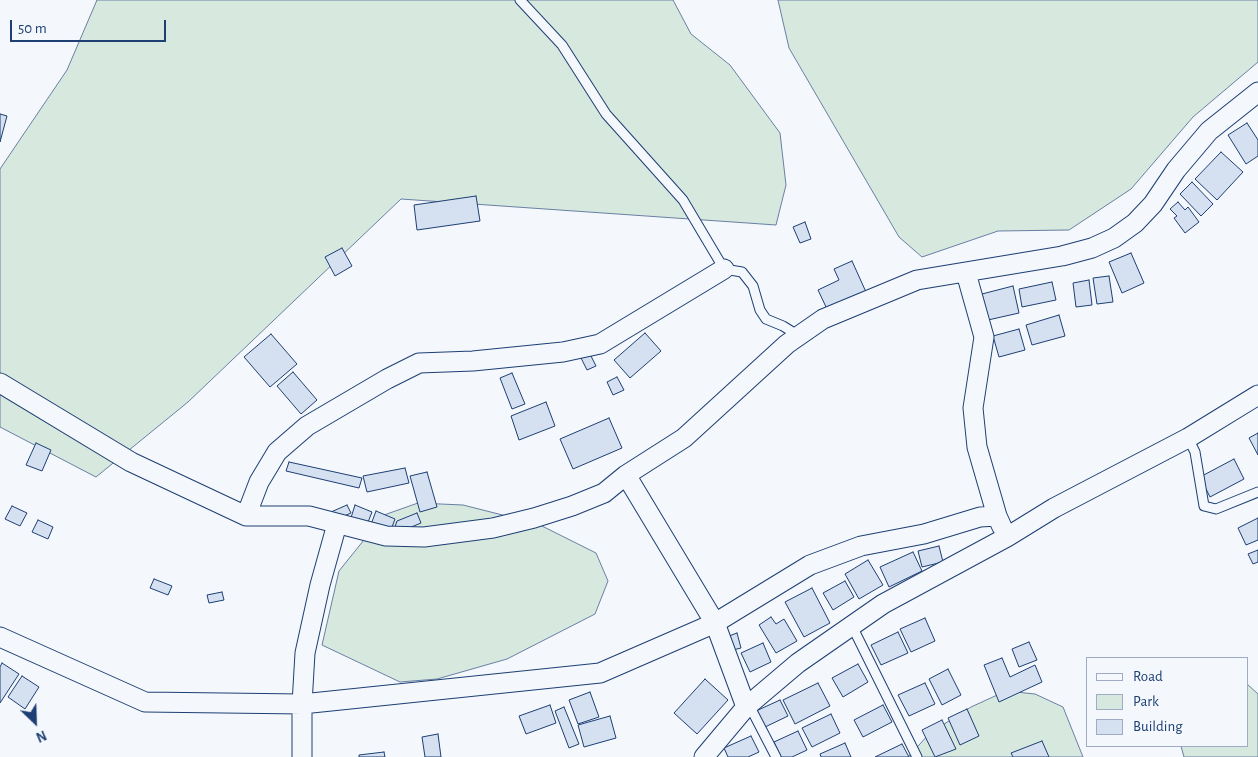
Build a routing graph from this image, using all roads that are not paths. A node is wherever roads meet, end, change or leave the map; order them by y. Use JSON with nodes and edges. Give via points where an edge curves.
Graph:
{"nodes":[{"id":1,"x":520,"y":0,"type":"edge"},
{"id":2,"x":1258,"y":92,"type":"edge"},
{"id":3,"x":724,"y":269,"type":"junction"},
{"id":4,"x":966,"y":272,"type":"junction"},
{"id":5,"x":800,"y":336,"type":"junction"},
{"id":6,"x":0,"y":383,"type":"edge"},
{"id":7,"x":1258,"y":395,"type":"edge"},
{"id":8,"x":1188,"y":438,"type":"junction"},
{"id":9,"x":626,"y":475,"type":"junction"},
{"id":10,"x":1258,"y":492,"type":"edge"},
{"id":11,"x":246,"y":516,"type":"junction"},
{"id":12,"x":998,"y":516,"type":"junction"},
{"id":13,"x":337,"y":524,"type":"junction"},
{"id":14,"x":1007,"y":537,"type":"junction"},
{"id":15,"x":715,"y":624,"type":"junction"},
{"id":16,"x":852,"y":626,"type":"junction"},
{"id":17,"x":0,"y":636,"type":"edge"},
{"id":18,"x":302,"y":704,"type":"junction"},
{"id":19,"x":748,"y":706,"type":"junction"},
{"id":20,"x":302,"y":757,"type":"edge"},
{"id":21,"x":704,"y":757,"type":"edge"},
{"id":22,"x":776,"y":757,"type":"edge"},
{"id":23,"x":918,"y":757,"type":"edge"}],
"edges":[{"from":1,"to":3,"type":"lane","via":[[562,45],[606,114],[683,200]]},
{"from":2,"to":4,"type":"street","via":[[1209,130],[1153,204],[1114,238],[1062,256]]},
{"from":3,"to":5,"type":"lane","via":[[742,272],[753,286],[766,319]]},
{"from":3,"to":11,"type":"street","via":[[600,344],[563,352],[419,364],[387,379],[307,426],[277,452],[259,482]]},
{"from":4,"to":5,"type":"street","via":[[917,280],[823,319]]},
{"from":4,"to":12,"type":"street","via":[[984,337],[973,408],[977,447]]},
{"from":5,"to":9,"type":"street","via":[[787,344],[684,438]]},
{"from":6,"to":11,"type":"street","via":[[131,462]]},
{"from":7,"to":8,"type":"street"},
{"from":8,"to":10,"type":"lane","via":[[1196,452],[1204,506],[1216,509]]},
{"from":8,"to":14,"type":"street","via":[[1054,508]]},
{"from":9,"to":13,"type":"street","via":[[604,493],[572,506],[493,528],[414,537],[386,536]]},
{"from":9,"to":15,"type":"street"},
{"from":11,"to":13,"type":"street","via":[[309,516]]},
{"from":12,"to":14,"type":"street"},
{"from":12,"to":15,"type":"street","via":[[980,517],[924,534],[844,552],[810,565]]},
{"from":13,"to":18,"type":"street","via":[[306,653]]},
{"from":14,"to":16,"type":"street","via":[[883,604]]},
{"from":15,"to":18,"type":"street","via":[[600,674]]},
{"from":15,"to":19,"type":"street"},
{"from":16,"to":19,"type":"street","via":[[798,663]]},
{"from":16,"to":23,"type":"lane"},
{"from":17,"to":18,"type":"street","via":[[144,702]]},
{"from":18,"to":20,"type":"street"},
{"from":19,"to":21,"type":"street"},
{"from":19,"to":22,"type":"lane"}]}
